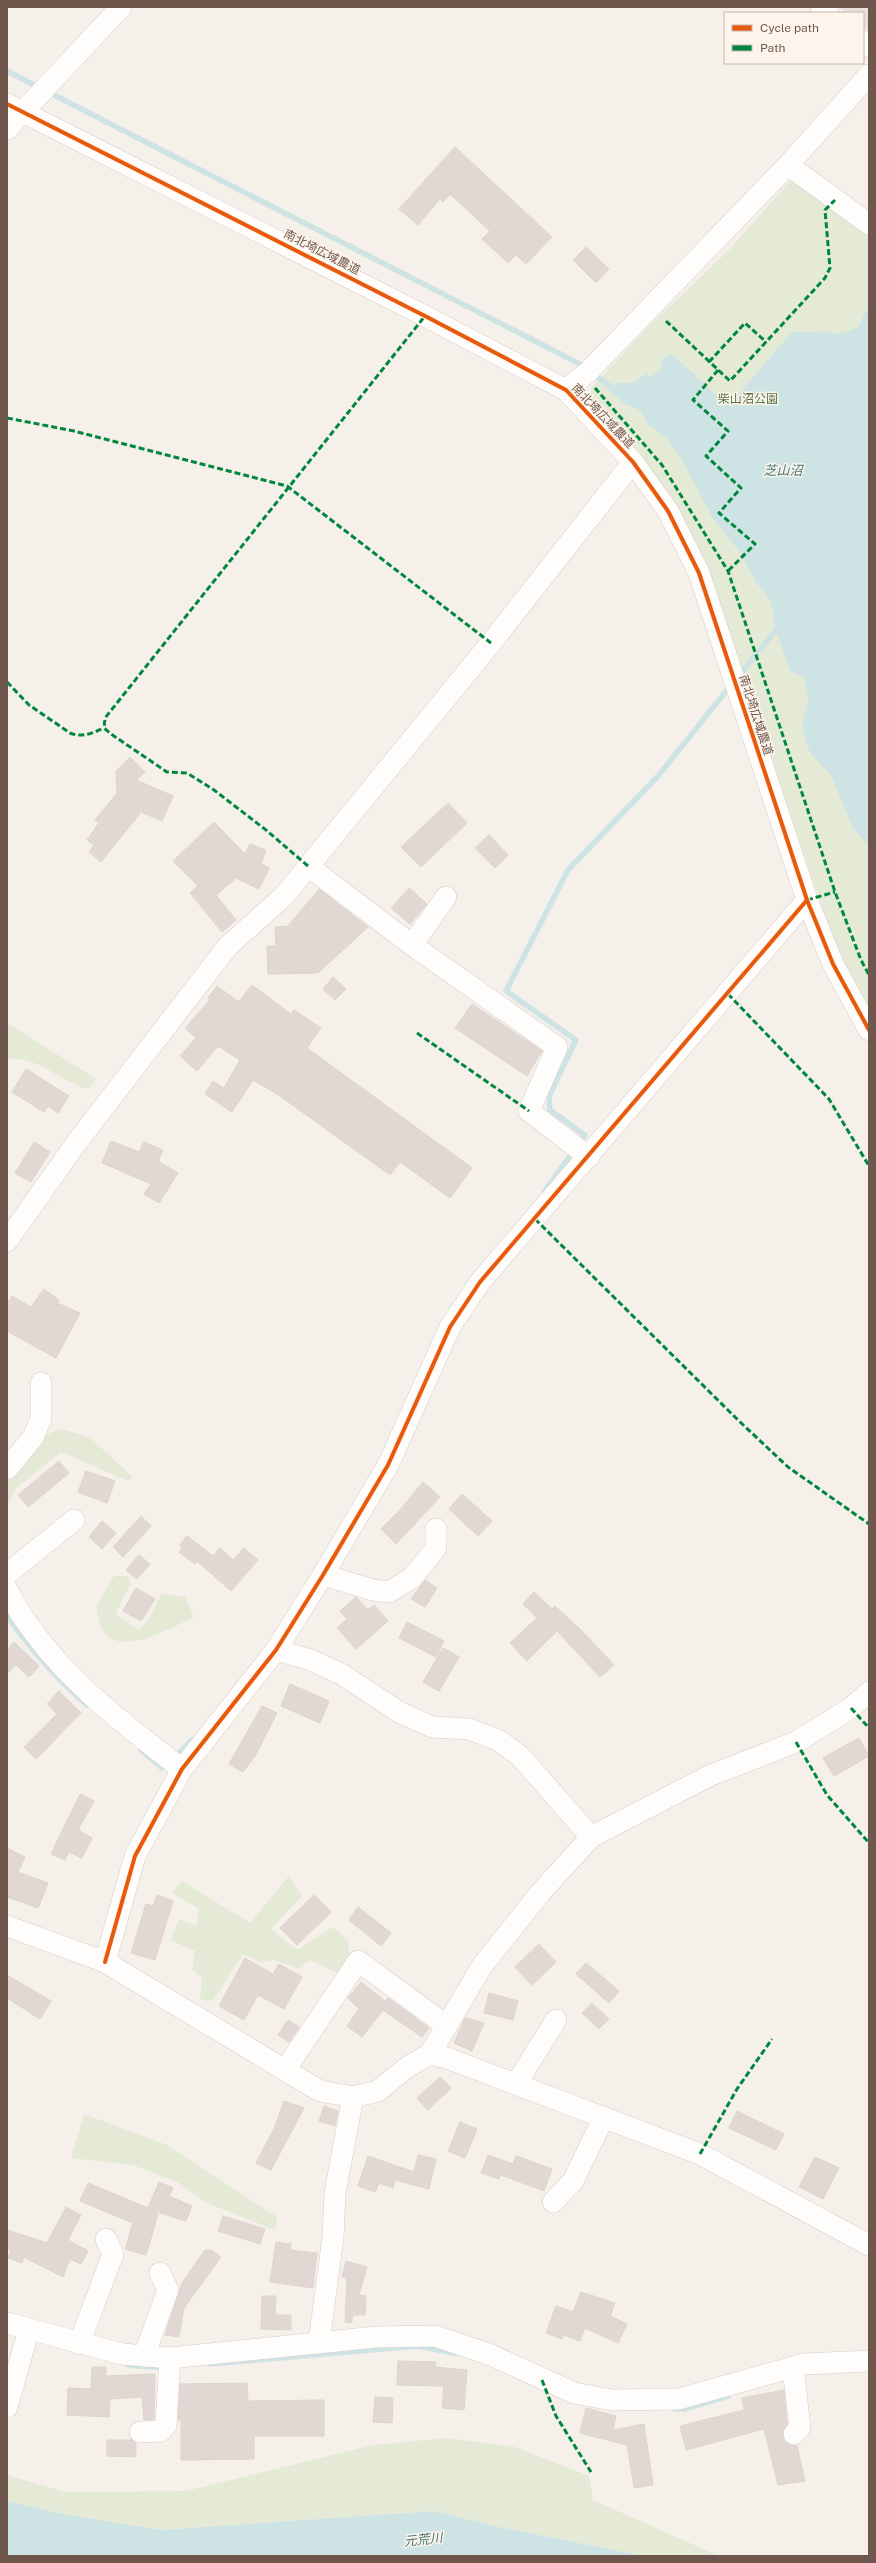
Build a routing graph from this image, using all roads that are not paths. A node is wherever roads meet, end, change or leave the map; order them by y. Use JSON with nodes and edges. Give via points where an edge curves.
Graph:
{"nodes":[{"id":1,"x":121,"y":7,"type":"edge"},
{"id":2,"x":869,"y":75,"type":"edge"},
{"id":3,"x":15,"y":107,"type":"edge"},
{"id":4,"x":7,"y":129,"type":"edge"},
{"id":5,"x":788,"y":165,"type":"junction"},
{"id":6,"x":869,"y":224,"type":"edge"},
{"id":7,"x":566,"y":390,"type":"junction"},
{"id":8,"x":633,"y":462,"type":"junction"},
{"id":9,"x":308,"y":866,"type":"junction"},
{"id":10,"x":446,"y":897,"type":"dead end"},
{"id":11,"x":807,"y":900,"type":"junction"},
{"id":12,"x":412,"y":945,"type":"junction"},
{"id":13,"x":869,"y":1030,"type":"edge"},
{"id":14,"x":589,"y":1157,"type":"junction"},
{"id":15,"x":7,"y":1241,"type":"edge"},
{"id":16,"x":41,"y":1383,"type":"dead end"},
{"id":17,"x":7,"y":1469,"type":"edge"},
{"id":18,"x":74,"y":1520,"type":"dead end"},
{"id":19,"x":436,"y":1529,"type":"dead end"},
{"id":20,"x":7,"y":1574,"type":"edge"},
{"id":21,"x":323,"y":1575,"type":"junction"},
{"id":22,"x":7,"y":1589,"type":"edge"},
{"id":23,"x":276,"y":1650,"type":"junction"},
{"id":24,"x":869,"y":1692,"type":"edge"},
{"id":25,"x":182,"y":1769,"type":"junction"},
{"id":26,"x":591,"y":1837,"type":"junction"},
{"id":27,"x":7,"y":1926,"type":"edge"},
{"id":28,"x":105,"y":1962,"type":"junction"},
{"id":29,"x":556,"y":2020,"type":"dead end"},
{"id":30,"x":447,"y":2026,"type":"junction"},
{"id":31,"x":430,"y":2054,"type":"junction"},
{"id":32,"x":284,"y":2070,"type":"junction"},
{"id":33,"x":516,"y":2084,"type":"junction"},
{"id":34,"x":353,"y":2097,"type":"junction"},
{"id":35,"x":604,"y":2117,"type":"junction"},
{"id":36,"x":553,"y":2202,"type":"dead end"},
{"id":37,"x":106,"y":2239,"type":"dead end"},
{"id":38,"x":869,"y":2245,"type":"edge"},
{"id":39,"x":160,"y":2273,"type":"dead end"},
{"id":40,"x":7,"y":2323,"type":"edge"},
{"id":41,"x":30,"y":2330,"type":"junction"},
{"id":42,"x":319,"y":2343,"type":"junction"},
{"id":43,"x":79,"y":2344,"type":"junction"},
{"id":44,"x":144,"y":2356,"type":"junction"},
{"id":45,"x":170,"y":2358,"type":"junction"},
{"id":46,"x":869,"y":2361,"type":"edge"},
{"id":47,"x":793,"y":2367,"type":"junction"},
{"id":48,"x":7,"y":2407,"type":"edge"},
{"id":49,"x":140,"y":2432,"type":"dead end"},
{"id":50,"x":794,"y":2434,"type":"dead end"}],
"edges":[{"from":1,"to":3,"type":"street"},
{"from":2,"to":5,"type":"street"},
{"from":3,"to":4,"type":"street"},
{"from":3,"to":7,"type":"street","name":"南北埼広域農道"},
{"from":5,"to":6,"type":"street"},
{"from":5,"to":7,"type":"street","via":[[588,372]]},
{"from":7,"to":8,"type":"street","name":"南北埼広域農道"},
{"from":8,"to":9,"type":"street","via":[[491,643]]},
{"from":8,"to":11,"type":"street","name":"南北埼広域農道","via":[[668,511],[699,573]]},
{"from":9,"to":12,"type":"street"},
{"from":9,"to":15,"type":"street","via":[[284,896],[228,946],[77,1142]]},
{"from":10,"to":12,"type":"street"},
{"from":11,"to":13,"type":"street","name":"南北埼広域農道","via":[[833,964]]},
{"from":11,"to":14,"type":"street"},
{"from":12,"to":14,"type":"street","via":[[557,1047],[529,1111]]},
{"from":14,"to":21,"type":"street","via":[[480,1282],[450,1328],[388,1465]]},
{"from":16,"to":17,"type":"street","via":[[41,1418],[34,1436]]},
{"from":18,"to":20,"type":"street"},
{"from":19,"to":21,"type":"street","via":[[436,1548],[412,1578],[389,1592],[373,1590]]},
{"from":21,"to":23,"type":"street"},
{"from":22,"to":25,"type":"street","via":[[26,1623],[70,1676],[128,1728]]},
{"from":23,"to":25,"type":"street"},
{"from":23,"to":26,"type":"street","via":[[311,1660],[343,1675],[399,1712],[432,1727],[469,1729],[498,1740],[520,1756]]},
{"from":24,"to":26,"type":"street","via":[[851,1708],[796,1742],[711,1775]]},
{"from":25,"to":28,"type":"street","via":[[135,1856]]},
{"from":26,"to":30,"type":"street","via":[[541,1892],[482,1966]]},
{"from":27,"to":28,"type":"street"},
{"from":28,"to":32,"type":"street"},
{"from":29,"to":33,"type":"street"},
{"from":30,"to":31,"type":"street"},
{"from":30,"to":32,"type":"street","via":[[358,1961]]},
{"from":31,"to":33,"type":"street"},
{"from":31,"to":34,"type":"street","via":[[406,2068],[378,2091]]},
{"from":32,"to":34,"type":"street","via":[[320,2091]]},
{"from":33,"to":35,"type":"street"},
{"from":34,"to":42,"type":"street","via":[[335,2193],[333,2237]]},
{"from":35,"to":36,"type":"street","via":[[573,2181]]},
{"from":35,"to":38,"type":"street","via":[[700,2154]]},
{"from":37,"to":43,"type":"street","via":[[113,2254]]},
{"from":39,"to":44,"type":"street","via":[[168,2290]]},
{"from":40,"to":41,"type":"street"},
{"from":41,"to":43,"type":"street"},
{"from":41,"to":48,"type":"street"},
{"from":42,"to":45,"type":"street"},
{"from":42,"to":47,"type":"street","via":[[376,2337],[435,2336],[491,2355],[574,2393],[612,2400],[680,2400]]},
{"from":43,"to":44,"type":"street","via":[[122,2354]]},
{"from":44,"to":45,"type":"street"},
{"from":45,"to":49,"type":"street","via":[[166,2426],[161,2431]]},
{"from":46,"to":47,"type":"street"},
{"from":47,"to":50,"type":"street","via":[[800,2428]]}]}
